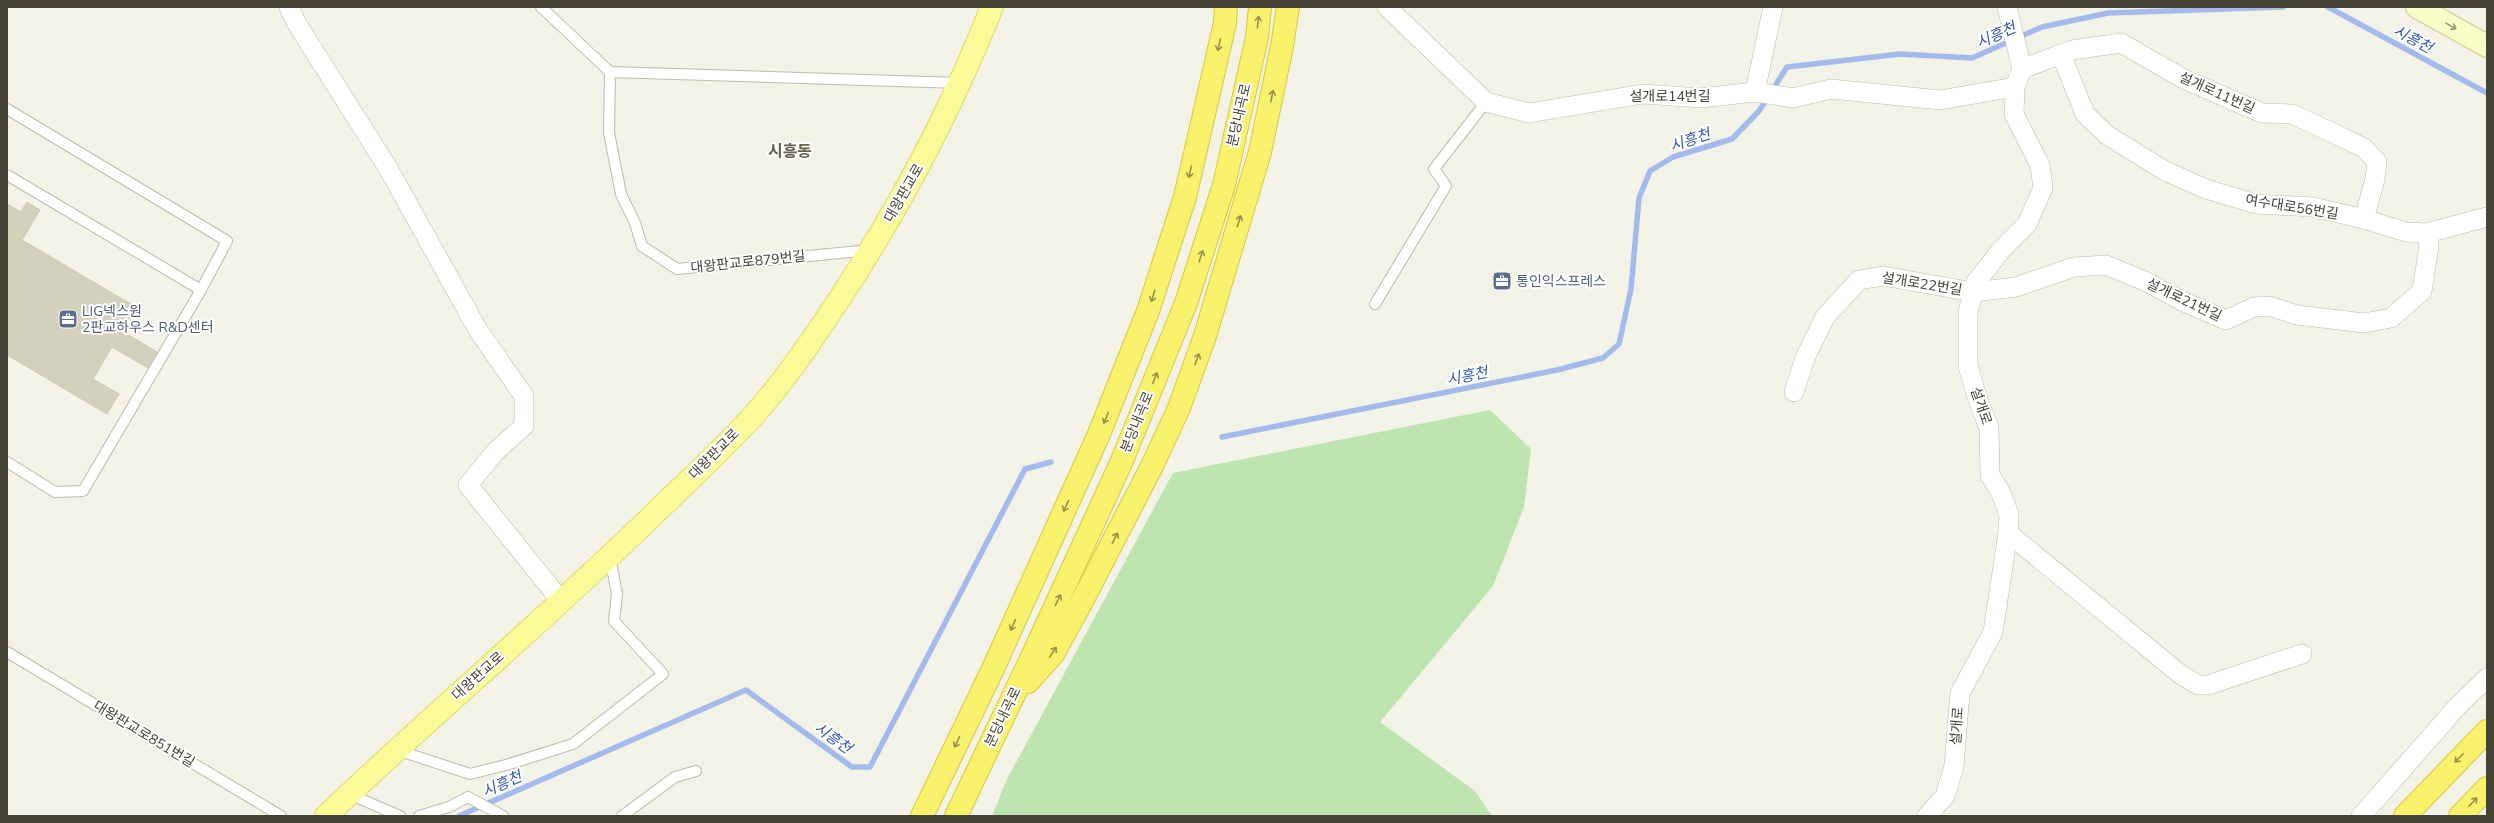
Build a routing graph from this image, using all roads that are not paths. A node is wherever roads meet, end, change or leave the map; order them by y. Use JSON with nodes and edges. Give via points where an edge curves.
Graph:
{"nodes":[{"id":1,"x":289,"y":7,"type":"edge"},
{"id":2,"x":541,"y":7,"type":"edge"},
{"id":3,"x":992,"y":7,"type":"edge"},
{"id":4,"x":1226,"y":7,"type":"edge"},
{"id":5,"x":1260,"y":7,"type":"edge"},
{"id":6,"x":1288,"y":7,"type":"edge"},
{"id":7,"x":1387,"y":7,"type":"edge"},
{"id":8,"x":1773,"y":7,"type":"edge"},
{"id":9,"x":2007,"y":7,"type":"edge"},
{"id":10,"x":2417,"y":7,"type":"edge"},
{"id":11,"x":2487,"y":46,"type":"edge"},
{"id":12,"x":2061,"y":54,"type":"junction"},
{"id":13,"x":2020,"y":60,"type":"junction"},
{"id":14,"x":610,"y":72,"type":"junction"},
{"id":15,"x":962,"y":83,"type":"junction"},
{"id":16,"x":2015,"y":88,"type":"junction"},
{"id":17,"x":1756,"y":93,"type":"junction"},
{"id":18,"x":1486,"y":102,"type":"junction"},
{"id":19,"x":7,"y":109,"type":"edge"},
{"id":20,"x":7,"y":175,"type":"edge"},
{"id":21,"x":2487,"y":217,"type":"edge"},
{"id":22,"x":2364,"y":219,"type":"junction"},
{"id":23,"x":2427,"y":233,"type":"junction"},
{"id":24,"x":872,"y":250,"type":"junction"},
{"id":25,"x":201,"y":290,"type":"junction"},
{"id":26,"x":1973,"y":292,"type":"junction"},
{"id":27,"x":1375,"y":304,"type":"dead end"},
{"id":28,"x":1794,"y":392,"type":"dead end"},
{"id":29,"x":7,"y":462,"type":"edge"},
{"id":30,"x":2008,"y":533,"type":"junction"},
{"id":31,"x":610,"y":557,"type":"junction"},
{"id":32,"x":561,"y":601,"type":"junction"},
{"id":33,"x":7,"y":652,"type":"edge"},
{"id":34,"x":2302,"y":654,"type":"dead end"},
{"id":35,"x":2487,"y":678,"type":"edge"},
{"id":36,"x":1010,"y":703,"type":"junction"},
{"id":37,"x":2487,"y":731,"type":"edge"},
{"id":38,"x":395,"y":750,"type":"junction"},
{"id":39,"x":696,"y":771,"type":"dead end"},
{"id":40,"x":2487,"y":788,"type":"edge"},
{"id":41,"x":349,"y":794,"type":"junction"},
{"id":42,"x":281,"y":816,"type":"edge"},
{"id":43,"x":326,"y":816,"type":"edge"},
{"id":44,"x":400,"y":816,"type":"edge"},
{"id":45,"x":419,"y":816,"type":"edge"},
{"id":46,"x":503,"y":816,"type":"edge"},
{"id":47,"x":622,"y":816,"type":"edge"},
{"id":48,"x":922,"y":816,"type":"edge"},
{"id":49,"x":956,"y":816,"type":"edge"},
{"id":50,"x":1927,"y":816,"type":"edge"},
{"id":51,"x":2360,"y":816,"type":"edge"},
{"id":52,"x":2405,"y":816,"type":"edge"},
{"id":53,"x":2460,"y":816,"type":"edge"}],
"edges":[{"from":1,"to":32,"type":"street","via":[[297,24],[388,168],[478,330],[524,396],[524,426],[495,452],[468,485]]},
{"from":2,"to":14,"type":"lane"},
{"from":3,"to":15,"type":"main road","name":"대왕판교로"},
{"from":4,"to":48,"type":"highway","one_way":true,"via":[[1225,23],[1185,197],[1148,310],[1093,448],[992,671]]},
{"from":36,"to":5,"type":"highway","name":"분당내곡로","one_way":true,"via":[[1121,463],[1186,303],[1224,185],[1256,37]]},
{"from":36,"to":6,"type":"highway","one_way":true,"via":[[1053,654],[1152,466],[1179,408],[1205,336],[1260,152]]},
{"from":7,"to":18,"type":"street","name":"설개로14번길"},
{"from":8,"to":17,"type":"street"},
{"from":9,"to":13,"type":"street"},
{"from":10,"to":11,"type":"main road","one_way":true},
{"from":12,"to":13,"type":"street","name":"설개로11번길"},
{"from":12,"to":22,"type":"street","name":"여수대로56번길","via":[[2085,114],[2107,135],[2165,171],[2206,189],[2256,204],[2313,207]]},
{"from":12,"to":22,"type":"street","name":"설개로11번길","via":[[2086,47],[2121,43],[2184,79],[2224,97],[2262,113],[2292,114],[2364,148],[2377,162]]},
{"from":13,"to":16,"type":"street","name":"설개로"},
{"from":14,"to":15,"type":"lane"},
{"from":14,"to":24,"type":"lane","name":"대왕판교로879번길","via":[[611,140],[621,194],[635,223],[642,246],[678,269]]},
{"from":15,"to":24,"type":"main road","name":"대왕판교로","via":[[920,167]]},
{"from":16,"to":17,"type":"street","name":"설개로14번길","via":[[1940,100],[1832,89],[1793,98]]},
{"from":16,"to":26,"type":"street","name":"설개로","via":[[2014,114],[2040,165],[2043,188],[2027,224],[2002,249],[1976,282]]},
{"from":17,"to":18,"type":"street","name":"설개로14번길","via":[[1701,98],[1643,94],[1529,113]]},
{"from":18,"to":27,"type":"lane","via":[[1434,169],[1446,186]]},
{"from":19,"to":25,"type":"lane","via":[[227,240]]},
{"from":20,"to":25,"type":"lane"},
{"from":21,"to":23,"type":"street","name":"여수대로56번길"},
{"from":22,"to":23,"type":"street","name":"여수대로56번길","via":[[2406,232]]},
{"from":23,"to":26,"type":"street","name":"설개로21번길","via":[[2429,246],[2422,291],[2391,318],[2364,323],[2297,315],[2269,306],[2254,307],[2226,320],[2106,265],[2074,267],[2016,288]]},
{"from":24,"to":31,"type":"main road","name":"대왕판교로","via":[[814,337],[754,414]]},
{"from":25,"to":29,"type":"lane","via":[[83,491],[55,492]]},
{"from":26,"to":28,"type":"street","name":"설개로22번길","via":[[1883,276],[1859,280],[1825,317],[1805,358]]},
{"from":26,"to":30,"type":"street","name":"설개로","via":[[1968,312],[1968,366],[1989,428],[1990,475],[2001,493],[2008,514]]},
{"from":30,"to":34,"type":"street","via":[[2180,674],[2198,685],[2218,683]]},
{"from":30,"to":50,"type":"street","name":"설개로","via":[[1993,632],[1960,693],[1954,766],[1945,796]]},
{"from":31,"to":32,"type":"main road","name":"대왕판교로"},
{"from":31,"to":38,"type":"lane","via":[[617,594],[614,621],[663,674],[573,744],[506,765],[470,774]]},
{"from":32,"to":38,"type":"main road","name":"대왕판교로"},
{"from":33,"to":42,"type":"lane","name":"대왕판교로851번길"},
{"from":35,"to":51,"type":"street","via":[[2457,707]]},
{"from":36,"to":49,"type":"highway","name":"분당내곡로"},
{"from":37,"to":52,"type":"highway","one_way":true},
{"from":38,"to":41,"type":"main road","name":"대왕판교로"},
{"from":39,"to":47,"type":"lane","via":[[676,777]]},
{"from":53,"to":40,"type":"highway","one_way":true},
{"from":41,"to":43,"type":"main road","name":"대왕판교로"},
{"from":41,"to":44,"type":"lane"},
{"from":45,"to":46,"type":"lane","via":[[449,807],[468,797]]}]}
